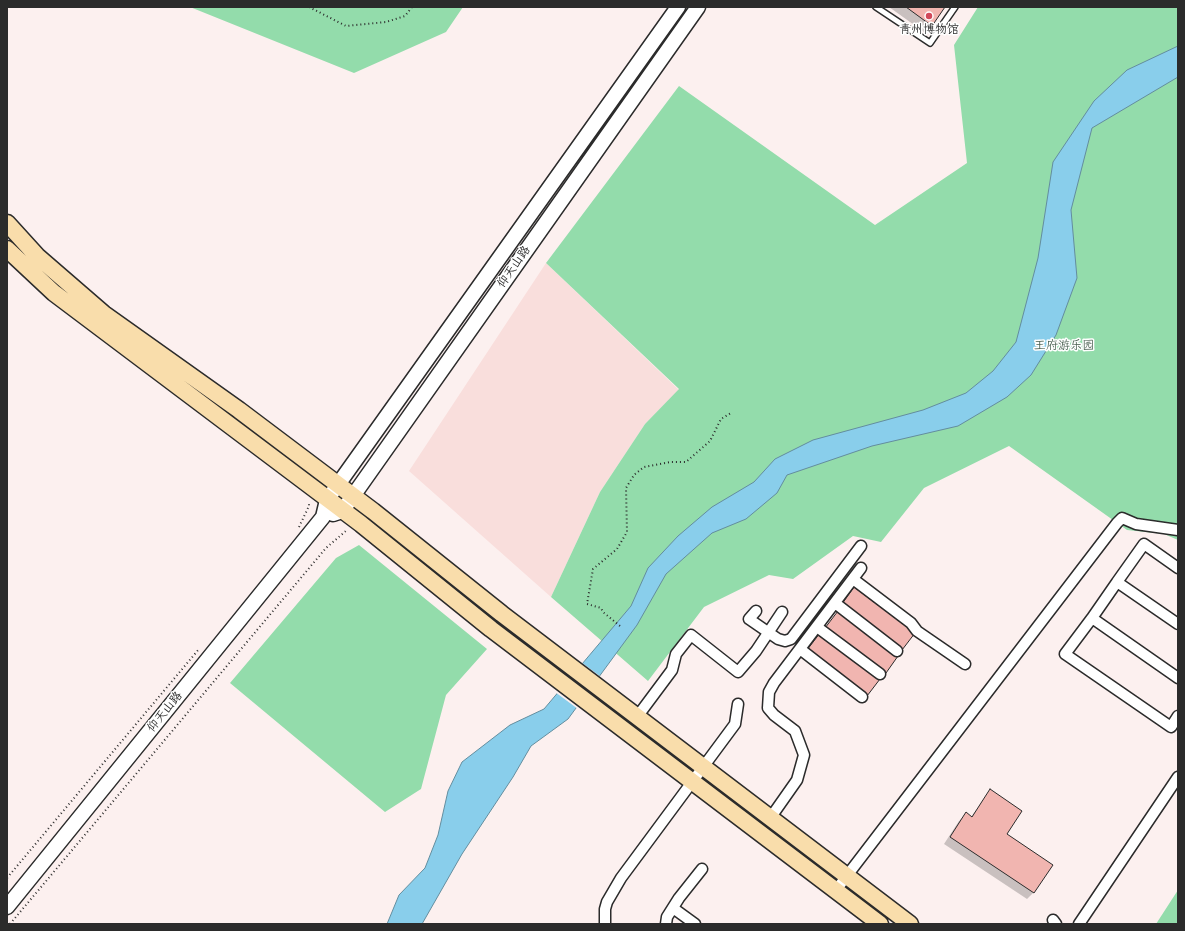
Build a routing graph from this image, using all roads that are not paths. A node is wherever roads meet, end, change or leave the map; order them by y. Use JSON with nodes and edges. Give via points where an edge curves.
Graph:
{"nodes":[{"id":1,"x":678,"y":7,"type":"edge"},
{"id":2,"x":698,"y":7,"type":"edge"},
{"id":3,"x":876,"y":7,"type":"edge"},
{"id":4,"x":955,"y":7,"type":"edge"},
{"id":5,"x":7,"y":223,"type":"edge"},
{"id":6,"x":7,"y":249,"type":"edge"},
{"id":7,"x":338,"y":485,"type":"junction"},
{"id":8,"x":353,"y":496,"type":"junction"},
{"id":9,"x":327,"y":500,"type":"junction"},
{"id":10,"x":342,"y":511,"type":"junction"},
{"id":11,"x":323,"y":518,"type":"junction"},
{"id":12,"x":1178,"y":530,"type":"edge"},
{"id":13,"x":861,"y":546,"type":"dead end"},
{"id":14,"x":861,"y":568,"type":"dead end"},
{"id":15,"x":1178,"y":568,"type":"edge"},
{"id":16,"x":853,"y":579,"type":"junction"},
{"id":17,"x":1117,"y":582,"type":"junction"},
{"id":18,"x":835,"y":603,"type":"junction"},
{"id":19,"x":756,"y":611,"type":"dead end"},
{"id":20,"x":782,"y":612,"type":"dead end"},
{"id":21,"x":1092,"y":618,"type":"junction"},
{"id":22,"x":1178,"y":624,"type":"edge"},
{"id":23,"x":817,"y":627,"type":"junction"},
{"id":24,"x":768,"y":633,"type":"junction"},
{"id":25,"x":800,"y":649,"type":"junction"},
{"id":26,"x":897,"y":651,"type":"dead end"},
{"id":27,"x":965,"y":664,"type":"dead end"},
{"id":28,"x":880,"y":674,"type":"dead end"},
{"id":29,"x":1178,"y":678,"type":"edge"},
{"id":30,"x":862,"y":697,"type":"dead end"},
{"id":31,"x":738,"y":704,"type":"dead end"},
{"id":32,"x":634,"y":715,"type":"junction"},
{"id":33,"x":1178,"y":716,"type":"edge"},
{"id":34,"x":1174,"y":729,"type":"edge"},
{"id":35,"x":704,"y":767,"type":"junction"},
{"id":36,"x":1178,"y":777,"type":"edge"},
{"id":37,"x":693,"y":782,"type":"junction"},
{"id":38,"x":771,"y":818,"type":"junction"},
{"id":39,"x":702,"y":869,"type":"dead end"},
{"id":40,"x":848,"y":876,"type":"junction"},
{"id":41,"x":836,"y":890,"type":"junction"},
{"id":42,"x":7,"y":907,"type":"edge"},
{"id":43,"x":674,"y":908,"type":"junction"},
{"id":44,"x":605,"y":924,"type":"edge"},
{"id":45,"x":666,"y":924,"type":"edge"},
{"id":46,"x":695,"y":924,"type":"edge"},
{"id":47,"x":880,"y":924,"type":"edge"},
{"id":48,"x":910,"y":924,"type":"edge"},
{"id":49,"x":1079,"y":924,"type":"edge"}],
"edges":[{"from":1,"to":7,"type":"main road","name":"仰天山路"},
{"from":2,"to":8,"type":"main road","name":"仰天山路"},
{"from":3,"to":4,"type":"lane","via":[[930,43]]},
{"from":5,"to":7,"type":"main road","via":[[37,256],[104,314],[239,410]]},
{"from":6,"to":9,"type":"main road","via":[[54,293]]},
{"from":7,"to":8,"type":"main road"},
{"from":7,"to":9,"type":"main road","name":"仰天山路"},
{"from":8,"to":10,"type":"main road","name":"仰天山路"},
{"from":8,"to":32,"type":"main road"},
{"from":9,"to":10,"type":"main road"},
{"from":9,"to":11,"type":"main road","name":"仰天山路"},
{"from":10,"to":11,"type":"main road"},
{"from":10,"to":37,"type":"main road","via":[[491,629]]},
{"from":11,"to":42,"type":"main road","name":"仰天山路"},
{"from":12,"to":40,"type":"street","via":[[1136,524],[1122,518],[1117,523]]},
{"from":13,"to":24,"type":"street","via":[[791,638],[785,641]]},
{"from":14,"to":16,"type":"street"},
{"from":15,"to":17,"type":"street","via":[[1144,544]]},
{"from":16,"to":18,"type":"street"},
{"from":16,"to":27,"type":"street","via":[[911,623],[917,631]]},
{"from":17,"to":21,"type":"street"},
{"from":17,"to":22,"type":"street"},
{"from":18,"to":23,"type":"street"},
{"from":18,"to":26,"type":"street"},
{"from":19,"to":24,"type":"street","via":[[749,619]]},
{"from":20,"to":24,"type":"street"},
{"from":21,"to":29,"type":"street"},
{"from":21,"to":34,"type":"street","via":[[1065,654]]},
{"from":23,"to":25,"type":"street"},
{"from":23,"to":28,"type":"street"},
{"from":24,"to":32,"type":"street","via":[[738,672],[691,635],[676,654],[672,670]]},
{"from":25,"to":30,"type":"street"},
{"from":25,"to":38,"type":"street","via":[[769,692],[768,708],[795,731],[804,755],[797,780]]},
{"from":31,"to":35,"type":"street","via":[[735,724]]},
{"from":32,"to":35,"type":"main road"},
{"from":33,"to":34,"type":"street"},
{"from":35,"to":37,"type":"street"},
{"from":35,"to":38,"type":"main road"},
{"from":36,"to":49,"type":"street"},
{"from":37,"to":41,"type":"main road"},
{"from":37,"to":44,"type":"street","via":[[621,878],[607,902]]},
{"from":38,"to":40,"type":"main road"},
{"from":39,"to":43,"type":"street"},
{"from":40,"to":41,"type":"street"},
{"from":40,"to":48,"type":"main road"},
{"from":41,"to":47,"type":"main road"},
{"from":43,"to":45,"type":"street"},
{"from":43,"to":46,"type":"street"}]}
